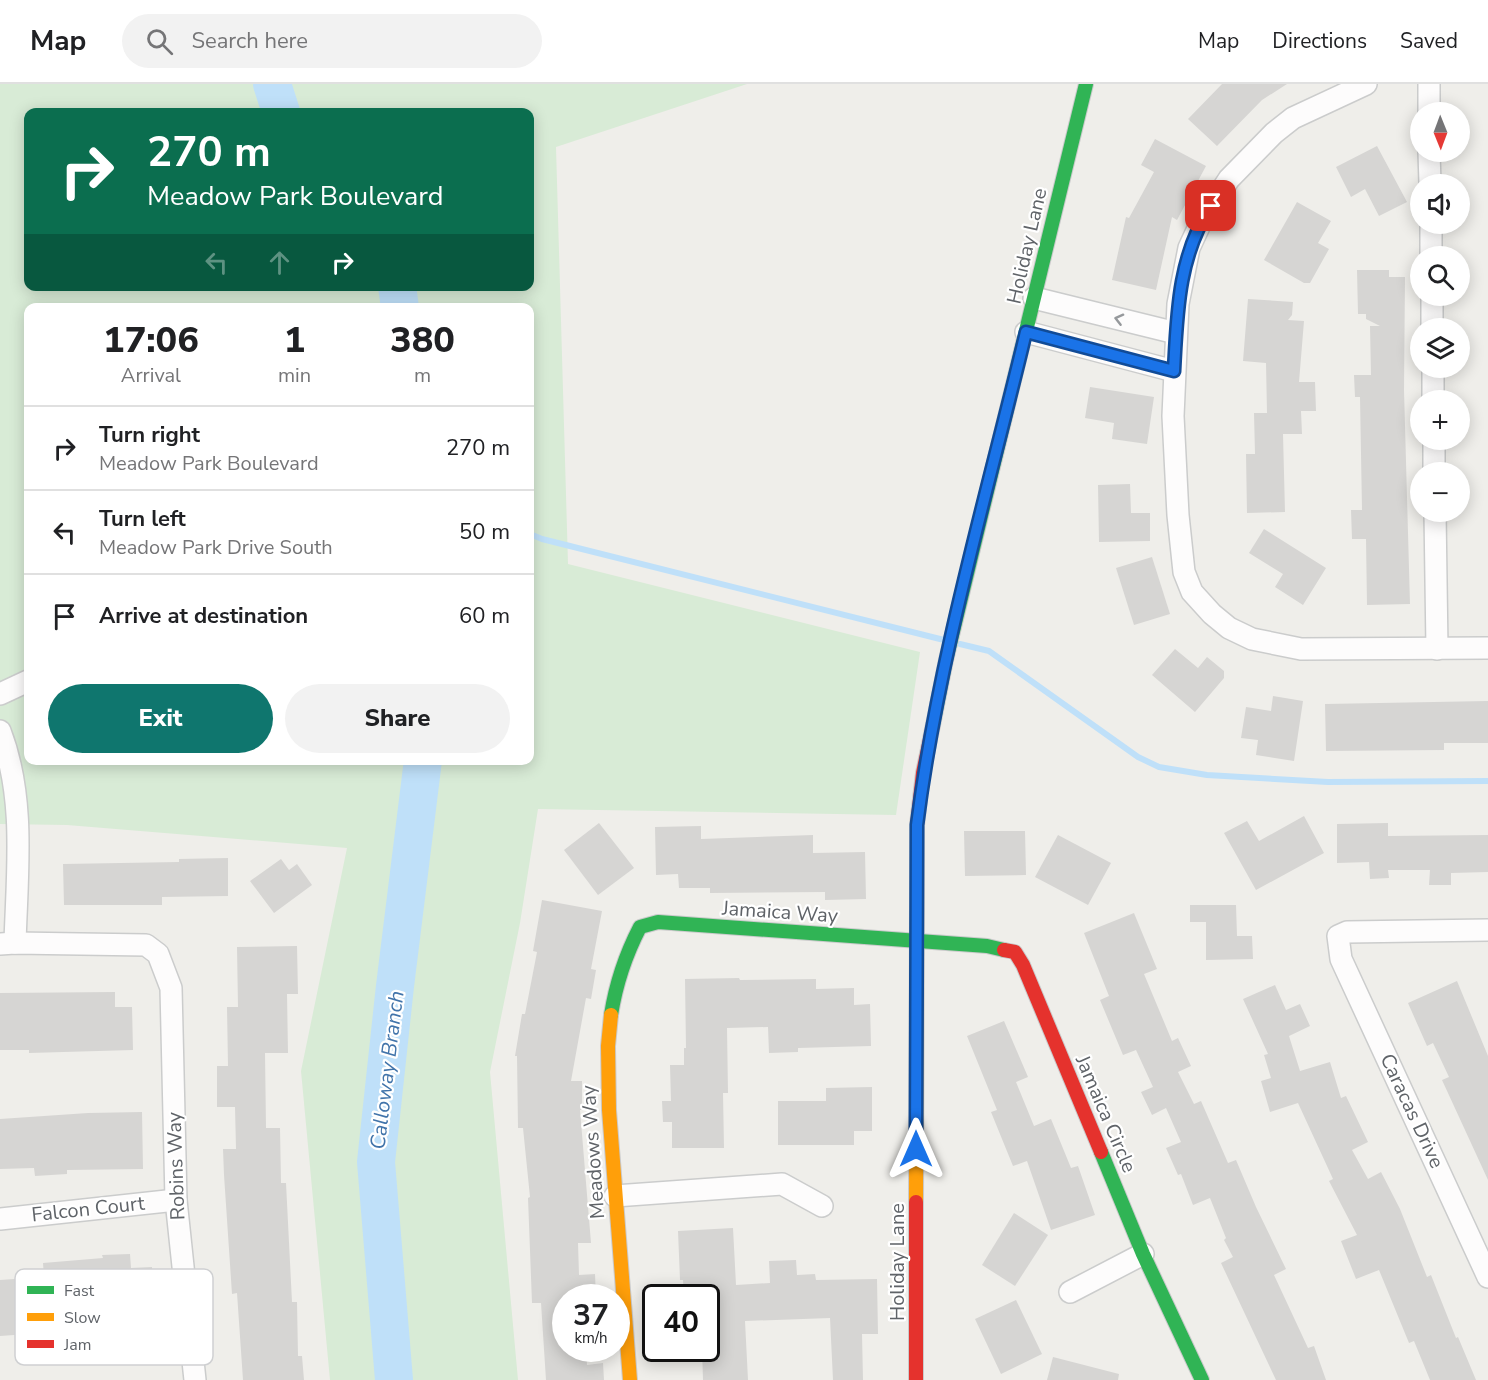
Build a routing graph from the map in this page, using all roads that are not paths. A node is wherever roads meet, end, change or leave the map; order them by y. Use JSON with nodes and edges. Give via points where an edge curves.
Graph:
{"nodes":[{"id":1,"x":1086,"y":84,"type":"edge"},
{"id":2,"x":1366,"y":84,"type":"edge"},
{"id":3,"x":1428,"y":84,"type":"edge"},
{"id":4,"x":1429,"y":102,"type":"edge"},
{"id":5,"x":1034,"y":298,"type":"junction"},
{"id":6,"x":1026,"y":332,"type":"junction"},
{"id":7,"x":1176,"y":333,"type":"junction"},
{"id":8,"x":1174,"y":371,"type":"junction"},
{"id":9,"x":1435,"y":522,"type":"edge"},
{"id":10,"x":1488,"y":648,"type":"edge"},
{"id":11,"x":1437,"y":649,"type":"junction"},
{"id":12,"x":24,"y":683,"type":"edge"},
{"id":13,"x":0,"y":694,"type":"edge"},
{"id":14,"x":0,"y":731,"type":"edge"},
{"id":15,"x":640,"y":927,"type":"joint"},
{"id":16,"x":1488,"y":930,"type":"edge"},
{"id":17,"x":917,"y":941,"type":"junction"},
{"id":18,"x":8,"y":944,"type":"edge"},
{"id":19,"x":615,"y":1196,"type":"junction"},
{"id":20,"x":176,"y":1200,"type":"junction"},
{"id":21,"x":822,"y":1206,"type":"dead end"},
{"id":22,"x":0,"y":1219,"type":"edge"},
{"id":23,"x":1143,"y":1254,"type":"junction"},
{"id":24,"x":183,"y":1269,"type":"edge"},
{"id":25,"x":1488,"y":1277,"type":"edge"},
{"id":26,"x":1070,"y":1292,"type":"dead end"},
{"id":27,"x":193,"y":1365,"type":"edge"},
{"id":28,"x":195,"y":1380,"type":"edge"},
{"id":29,"x":630,"y":1380,"type":"edge"},
{"id":30,"x":916,"y":1380,"type":"edge"},
{"id":31,"x":1202,"y":1380,"type":"edge"}],
"edges":[{"from":1,"to":5,"type":"street","name":"Holiday Lane"},
{"from":2,"to":7,"type":"street","via":[[1293,118],[1229,179],[1189,248]]},
{"from":3,"to":4,"type":"street"},
{"from":5,"to":6,"type":"street","name":"Holiday Lane"},
{"from":7,"to":5,"type":"street","one_way":true},
{"from":6,"to":8,"type":"street"},
{"from":6,"to":17,"type":"street","name":"Holiday Lane","via":[[946,660],[923,773],[917,825]]},
{"from":7,"to":8,"type":"street"},
{"from":8,"to":11,"type":"street","via":[[1178,515],[1184,572],[1192,592],[1212,614],[1252,639],[1301,649]]},
{"from":9,"to":11,"type":"street"},
{"from":10,"to":11,"type":"street"},
{"from":12,"to":13,"type":"street"},
{"from":14,"to":18,"type":"street","via":[[10,765],[18,839]]},
{"from":15,"to":17,"type":"street","name":"Jamaica Way","via":[[658,922]]},
{"from":15,"to":19,"type":"street","name":"Meadows Way","via":[[631,941],[616,987],[608,1034]]},
{"from":16,"to":25,"type":"street","name":"Caracas Drive","via":[[1347,932],[1338,936],[1341,959]]},
{"from":17,"to":23,"type":"street","name":"Jamaica Circle","via":[[1015,952]]},
{"from":17,"to":30,"type":"street","name":"Holiday Lane"},
{"from":18,"to":20,"type":"street","name":"Robins Way","via":[[146,945],[158,954],[171,988]]},
{"from":19,"to":21,"type":"street","via":[[782,1184]]},
{"from":19,"to":29,"type":"street","name":"Meadows Way"},
{"from":20,"to":22,"type":"street","name":"Falcon Court"},
{"from":20,"to":24,"type":"street","name":"Robins Way"},
{"from":23,"to":26,"type":"street"},
{"from":23,"to":31,"type":"street","name":"Jamaica Circle"},
{"from":27,"to":28,"type":"street","name":"Robins Way"}]}
